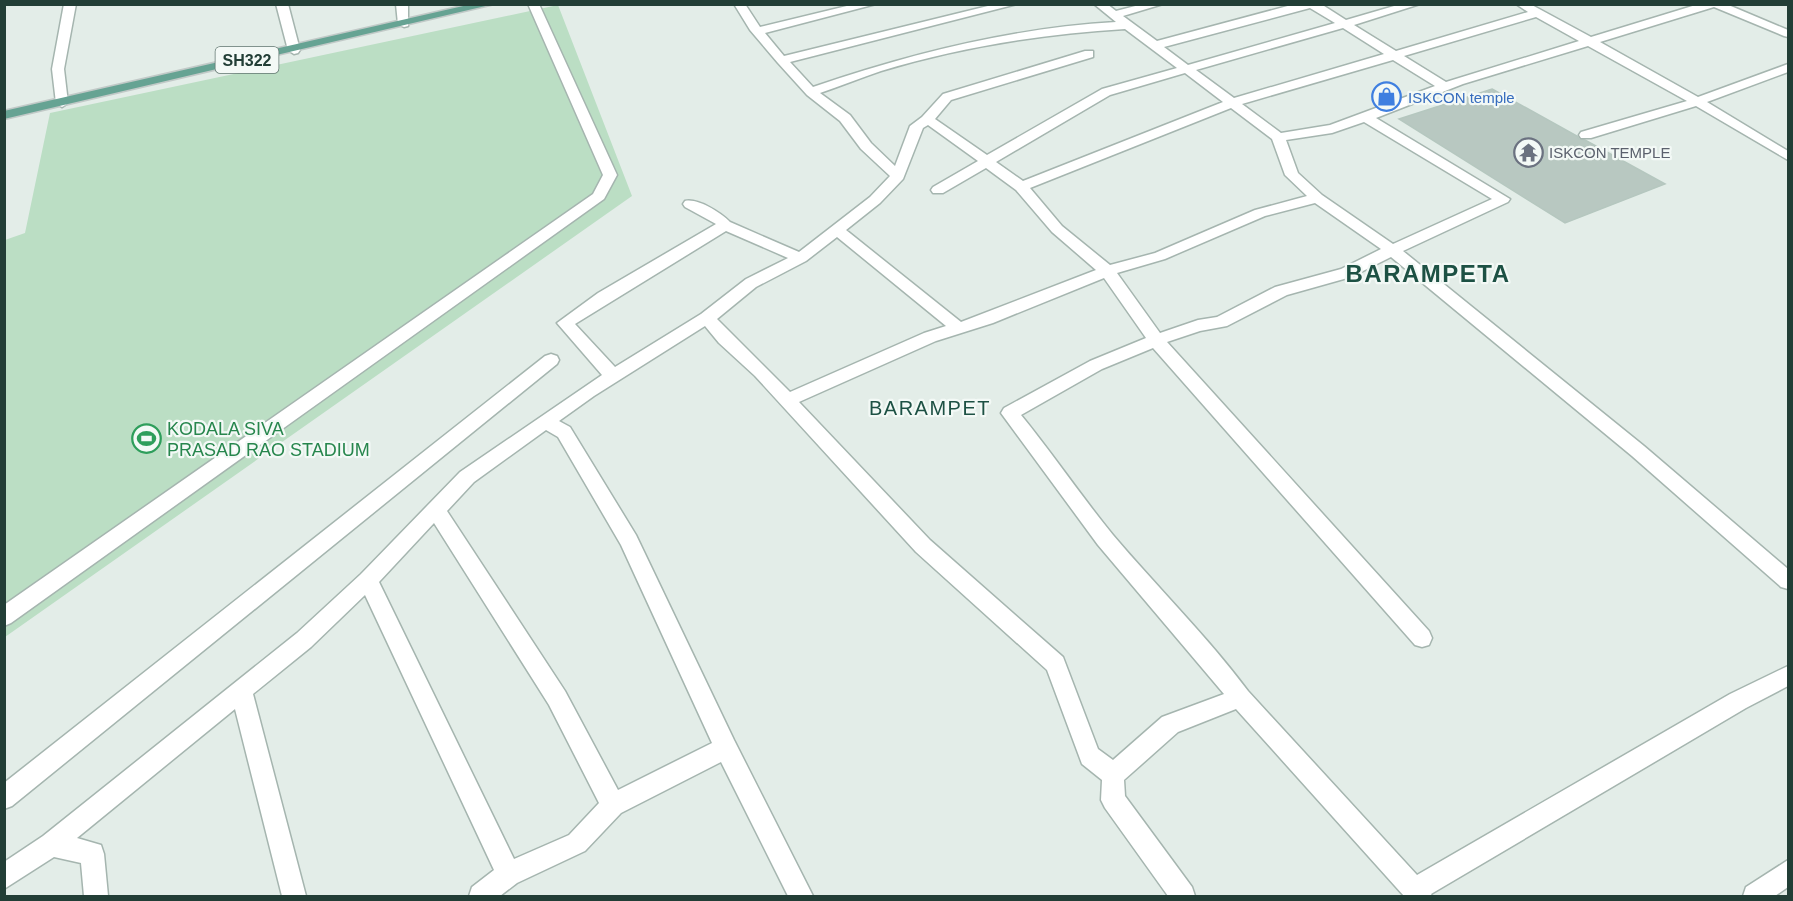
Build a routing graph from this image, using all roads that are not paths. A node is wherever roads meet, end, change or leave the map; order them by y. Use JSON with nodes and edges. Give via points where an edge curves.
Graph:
{"nodes":[{"id":1,"x":69,"y":4,"type":"edge"},
{"id":2,"x":282,"y":4,"type":"edge"},
{"id":3,"x":402,"y":4,"type":"edge"},
{"id":4,"x":489,"y":4,"type":"edge"},
{"id":5,"x":533,"y":4,"type":"edge"},
{"id":6,"x":739,"y":4,"type":"edge"},
{"id":7,"x":871,"y":4,"type":"edge"},
{"id":8,"x":1012,"y":4,"type":"edge"},
{"id":9,"x":1099,"y":4,"type":"edge"},
{"id":10,"x":1158,"y":4,"type":"edge"},
{"id":11,"x":1311,"y":4,"type":"edge"},
{"id":12,"x":1415,"y":4,"type":"edge"},
{"id":13,"x":1521,"y":4,"type":"edge"},
{"id":14,"x":1714,"y":4,"type":"edge"},
{"id":15,"x":474,"y":6,"type":"edge"},
{"id":16,"x":1538,"y":13,"type":"junction"},
{"id":17,"x":1122,"y":20,"type":"junction"},
{"id":18,"x":405,"y":24,"type":"junction"},
{"id":19,"x":1345,"y":25,"type":"junction"},
{"id":20,"x":759,"y":31,"type":"junction"},
{"id":21,"x":1788,"y":34,"type":"edge"},
{"id":22,"x":1590,"y":41,"type":"junction"},
{"id":23,"x":1156,"y":45,"type":"junction"},
{"id":24,"x":294,"y":50,"type":"junction"},
{"id":25,"x":1089,"y":54,"type":"dead end"},
{"id":26,"x":1395,"y":56,"type":"junction"},
{"id":27,"x":782,"y":60,"type":"junction"},
{"id":28,"x":1187,"y":68,"type":"junction"},
{"id":29,"x":1788,"y":68,"type":"edge"},
{"id":30,"x":1445,"y":87,"type":"junction"},
{"id":31,"x":811,"y":92,"type":"junction"},
{"id":32,"x":1697,"y":102,"type":"junction"},
{"id":33,"x":62,"y":103,"type":"junction"},
{"id":34,"x":1232,"y":103,"type":"junction"},
{"id":35,"x":4,"y":116,"type":"edge"},
{"id":36,"x":1365,"y":117,"type":"junction"},
{"id":37,"x":927,"y":120,"type":"junction"},
{"id":38,"x":1586,"y":135,"type":"dead end"},
{"id":39,"x":1278,"y":137,"type":"junction"},
{"id":40,"x":1788,"y":156,"type":"edge"},
{"id":41,"x":988,"y":162,"type":"junction"},
{"id":42,"x":898,"y":176,"type":"junction"},
{"id":43,"x":1021,"y":187,"type":"junction"},
{"id":44,"x":938,"y":190,"type":"dead end"},
{"id":45,"x":1317,"y":198,"type":"junction"},
{"id":46,"x":690,"y":204,"type":"dead end"},
{"id":47,"x":725,"y":225,"type":"junction"},
{"id":48,"x":836,"y":229,"type":"junction"},
{"id":49,"x":1392,"y":250,"type":"junction"},
{"id":50,"x":801,"y":258,"type":"junction"},
{"id":51,"x":1107,"y":271,"type":"junction"},
{"id":52,"x":707,"y":318,"type":"junction"},
{"id":53,"x":958,"y":328,"type":"junction"},
{"id":54,"x":1156,"y":340,"type":"junction"},
{"id":55,"x":551,"y":360,"type":"dead end"},
{"id":56,"x":614,"y":377,"type":"junction"},
{"id":57,"x":788,"y":400,"type":"junction"},
{"id":58,"x":546,"y":422,"type":"junction"},
{"id":59,"x":436,"y":510,"type":"junction"},
{"id":60,"x":368,"y":580,"type":"junction"},
{"id":61,"x":1788,"y":581,"type":"edge"},
{"id":62,"x":4,"y":617,"type":"edge"},
{"id":63,"x":1422,"y":638,"type":"dead end"},
{"id":64,"x":1788,"y":676,"type":"edge"},
{"id":65,"x":241,"y":690,"type":"junction"},
{"id":66,"x":1240,"y":698,"type":"junction"},
{"id":67,"x":726,"y":747,"type":"junction"},
{"id":68,"x":1113,"y":775,"type":"junction"},
{"id":69,"x":4,"y":798,"type":"edge"},
{"id":70,"x":614,"y":806,"type":"junction"},
{"id":71,"x":51,"y":844,"type":"junction"},
{"id":72,"x":1788,"y":872,"type":"edge"},
{"id":73,"x":508,"y":874,"type":"junction"},
{"id":74,"x":4,"y":877,"type":"edge"},
{"id":75,"x":1417,"y":893,"type":"edge"},
{"id":76,"x":96,"y":897,"type":"edge"},
{"id":77,"x":294,"y":897,"type":"edge"},
{"id":78,"x":481,"y":897,"type":"edge"},
{"id":79,"x":801,"y":897,"type":"edge"},
{"id":80,"x":1183,"y":897,"type":"edge"},
{"id":81,"x":1755,"y":897,"type":"edge"}],
"edges":[{"from":1,"to":33,"type":"street","via":[[58,69]]},
{"from":2,"to":24,"type":"street"},
{"from":3,"to":18,"type":"street"},
{"from":4,"to":15,"type":"main road","number":"SH322"},
{"from":5,"to":62,"type":"street","via":[[610,175],[599,196]]},
{"from":6,"to":20,"type":"street"},
{"from":7,"to":20,"type":"street"},
{"from":8,"to":27,"type":"street"},
{"from":9,"to":17,"type":"street"},
{"from":10,"to":17,"type":"street"},
{"from":11,"to":19,"type":"street"},
{"from":11,"to":23,"type":"street"},
{"from":12,"to":19,"type":"street"},
{"from":13,"to":16,"type":"street"},
{"from":14,"to":21,"type":"street"},
{"from":14,"to":22,"type":"street"},
{"from":15,"to":18,"type":"main road","number":"SH322"},
{"from":16,"to":22,"type":"street"},
{"from":16,"to":26,"type":"street"},
{"from":17,"to":23,"type":"street"},
{"from":17,"to":31,"type":"street","via":[[978,44],[876,69]]},
{"from":18,"to":24,"type":"main road","number":"SH322"},
{"from":19,"to":26,"type":"street"},
{"from":19,"to":28,"type":"street"},
{"from":20,"to":27,"type":"street"},
{"from":22,"to":30,"type":"street"},
{"from":22,"to":32,"type":"street"},
{"from":23,"to":28,"type":"street"},
{"from":24,"to":33,"type":"main road","number":"SH322"},
{"from":25,"to":37,"type":"street","via":[[947,97]]},
{"from":26,"to":30,"type":"street"},
{"from":26,"to":34,"type":"street"},
{"from":27,"to":31,"type":"street"},
{"from":28,"to":34,"type":"street"},
{"from":28,"to":41,"type":"street","via":[[1106,92]]},
{"from":29,"to":32,"type":"street"},
{"from":30,"to":36,"type":"street"},
{"from":31,"to":42,"type":"street","via":[[845,118],[866,146]]},
{"from":32,"to":38,"type":"street"},
{"from":32,"to":40,"type":"street"},
{"from":33,"to":35,"type":"main road","number":"SH322"},
{"from":34,"to":39,"type":"street"},
{"from":34,"to":43,"type":"street"},
{"from":36,"to":39,"type":"street","via":[[1332,129]]},
{"from":36,"to":49,"type":"street","via":[[1503,198]]},
{"from":37,"to":41,"type":"street"},
{"from":37,"to":42,"type":"street","via":[[917,126]]},
{"from":39,"to":45,"type":"street","via":[[1292,175]]},
{"from":41,"to":43,"type":"street"},
{"from":41,"to":44,"type":"street"},
{"from":42,"to":48,"type":"street","via":[[875,200]]},
{"from":43,"to":51,"type":"street","via":[[1057,229]]},
{"from":45,"to":49,"type":"street"},
{"from":45,"to":51,"type":"street","via":[[1260,213],[1160,256]]},
{"from":46,"to":47,"type":"street"},
{"from":47,"to":50,"type":"street"},
{"from":47,"to":56,"type":"street","via":[[565,323]]},
{"from":48,"to":50,"type":"street"},
{"from":48,"to":53,"type":"street"},
{"from":49,"to":54,"type":"street","via":[[1346,273],[1281,291],[1221,322]]},
{"from":49,"to":61,"type":"street","via":[[1638,451]]},
{"from":50,"to":52,"type":"street","via":[[751,283]]},
{"from":51,"to":53,"type":"street"},
{"from":51,"to":54,"type":"street"},
{"from":52,"to":56,"type":"street"},
{"from":52,"to":57,"type":"street"},
{"from":53,"to":57,"type":"street"},
{"from":54,"to":63,"type":"street"},
{"from":54,"to":66,"type":"street","via":[[1096,365],[1010,413],[1105,539]]},
{"from":55,"to":69,"type":"street"},
{"from":56,"to":58,"type":"street"},
{"from":57,"to":68,"type":"street","via":[[923,546],[1055,664],[1090,756]]},
{"from":58,"to":59,"type":"street","via":[[467,477]]},
{"from":58,"to":67,"type":"street","via":[[564,432],[629,541]]},
{"from":59,"to":60,"type":"street"},
{"from":59,"to":70,"type":"street","via":[[557,698]]},
{"from":60,"to":65,"type":"street","via":[[304,640]]},
{"from":60,"to":73,"type":"street"},
{"from":64,"to":75,"type":"street","via":[[1738,701]]},
{"from":65,"to":71,"type":"street"},
{"from":65,"to":77,"type":"street"},
{"from":66,"to":68,"type":"street","via":[[1170,724]]},
{"from":66,"to":75,"type":"street"},
{"from":67,"to":70,"type":"street"},
{"from":67,"to":79,"type":"street"},
{"from":68,"to":80,"type":"street","via":[[1113,800]]},
{"from":70,"to":73,"type":"street","via":[[577,843]]},
{"from":71,"to":74,"type":"street"},
{"from":71,"to":76,"type":"street","via":[[92,854]]},
{"from":72,"to":81,"type":"street"},
{"from":73,"to":78,"type":"street"}]}
